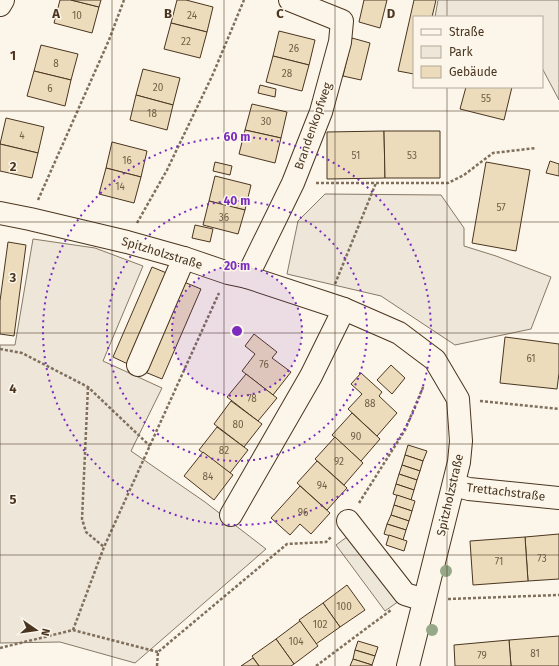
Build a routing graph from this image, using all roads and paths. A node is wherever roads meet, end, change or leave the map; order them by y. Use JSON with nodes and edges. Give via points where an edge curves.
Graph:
{"nodes":[{"id":1,"x":2,"y":0,"type":"edge"},
{"id":2,"x":124,"y":0,"type":"edge"},
{"id":3,"x":244,"y":0,"type":"edge"},
{"id":4,"x":290,"y":0,"type":"edge"},
{"id":5,"x":0,"y":5,"type":"edge"},
{"id":6,"x":536,"y":148,"type":"dead end"},
{"id":7,"x":293,"y":183,"type":"junction"},
{"id":8,"x":376,"y":183,"type":"junction"},
{"id":9,"x":0,"y":213,"type":"edge"},
{"id":10,"x":30,"y":219,"type":"junction"},
{"id":11,"x":127,"y":242,"type":"junction"},
{"id":12,"x":184,"y":258,"type":"junction"},
{"id":13,"x":237,"y":275,"type":"junction"},
{"id":14,"x":335,"y":306,"type":"junction"},
{"id":15,"x":0,"y":349,"type":"edge"},
{"id":16,"x":434,"y":360,"type":"junction"},
{"id":17,"x":138,"y":365,"type":"dead end"},
{"id":18,"x":88,"y":387,"type":"junction"},
{"id":19,"x":458,"y":399,"type":"junction"},
{"id":20,"x":559,"y":409,"type":"edge"},
{"id":21,"x":150,"y":446,"type":"junction"},
{"id":22,"x":454,"y":485,"type":"junction"},
{"id":23,"x":559,"y":498,"type":"edge"},
{"id":24,"x":231,"y":515,"type":"dead end"},
{"id":25,"x":348,"y":521,"type":"junction"},
{"id":26,"x":104,"y":547,"type":"junction"},
{"id":27,"x":559,"y":595,"type":"edge"},
{"id":28,"x":424,"y":600,"type":"junction"},
{"id":29,"x":72,"y":630,"type":"junction"},
{"id":30,"x":0,"y":648,"type":"edge"},
{"id":31,"x":158,"y":652,"type":"junction"},
{"id":32,"x":157,"y":666,"type":"edge"},
{"id":33,"x":316,"y":666,"type":"edge"},
{"id":34,"x":408,"y":666,"type":"edge"}],
"edges":[{"from":1,"to":5,"type":"street"},
{"from":2,"to":10,"type":"path"},
{"from":3,"to":11,"type":"path","via":[[166,170]]},
{"from":4,"to":7,"type":"street","name":"Brandenkopfweg","via":[[342,21],[340,42],[321,112]]},
{"from":6,"to":8,"type":"path","via":[[493,153],[464,175],[448,183]]},
{"from":7,"to":8,"type":"path"},
{"from":7,"to":13,"type":"street","name":"Brandenkopfweg"},
{"from":8,"to":14,"type":"path"},
{"from":9,"to":10,"type":"street","name":"Spitzholzstraße"},
{"from":10,"to":11,"type":"street","name":"Spitzholzstraße"},
{"from":11,"to":12,"type":"street","name":"Spitzholzstraße"},
{"from":12,"to":13,"type":"street","name":"Spitzholzstraße"},
{"from":12,"to":17,"type":"street"},
{"from":13,"to":14,"type":"street","name":"Spitzholzstraße"},
{"from":13,"to":21,"type":"path"},
{"from":14,"to":16,"type":"street","name":"Spitzholzstraße","via":[[399,333]]},
{"from":14,"to":24,"type":"street","via":[[311,376]]},
{"from":15,"to":18,"type":"path","via":[[22,353]]},
{"from":16,"to":19,"type":"street","name":"Spitzholzstraße"},
{"from":16,"to":25,"type":"path","via":[[405,430]]},
{"from":18,"to":21,"type":"path"},
{"from":18,"to":26,"type":"path","via":[[82,519],[86,532]]},
{"from":19,"to":20,"type":"path"},
{"from":19,"to":22,"type":"street","name":"Spitzholzstraße","via":[[460,441]]},
{"from":21,"to":26,"type":"path"},
{"from":22,"to":23,"type":"street","name":"Trettachstraße"},
{"from":22,"to":28,"type":"street","name":"Spitzholzstraße"},
{"from":25,"to":28,"type":"street","via":[[405,594]]},
{"from":25,"to":31,"type":"path","via":[[326,542],[287,544]]},
{"from":26,"to":29,"type":"path"},
{"from":27,"to":28,"type":"path"},
{"from":28,"to":33,"type":"path","via":[[395,607]]},
{"from":28,"to":34,"type":"street","name":"Spitzholzstraße"},
{"from":29,"to":30,"type":"path"},
{"from":29,"to":31,"type":"path"},
{"from":31,"to":32,"type":"path"}]}
